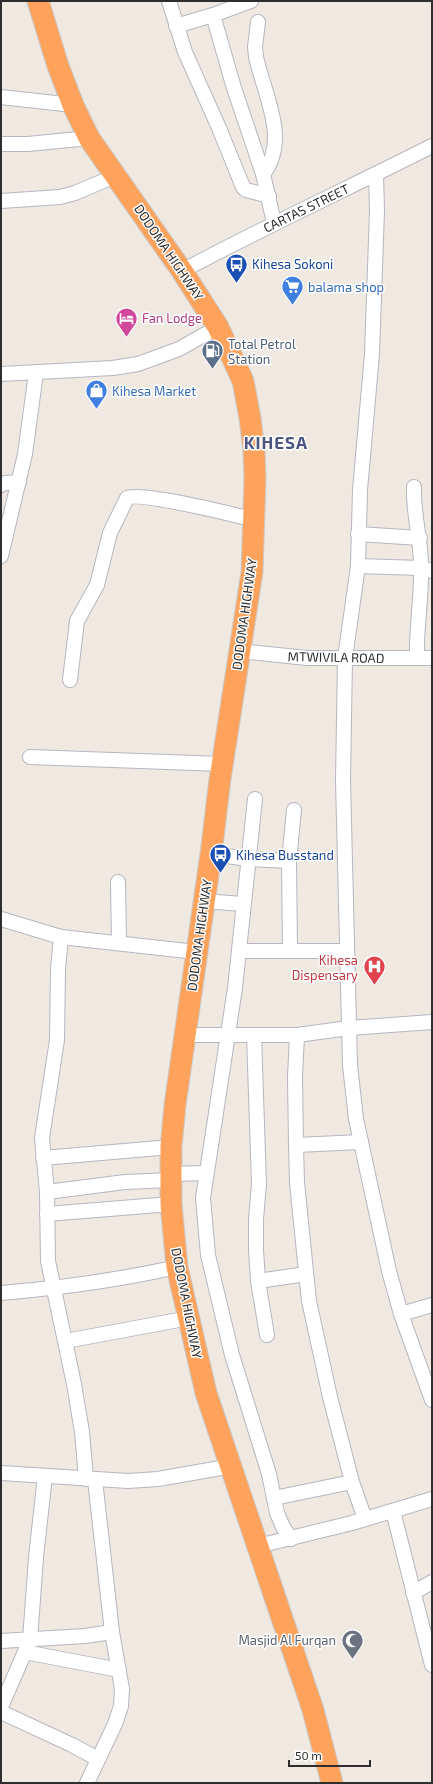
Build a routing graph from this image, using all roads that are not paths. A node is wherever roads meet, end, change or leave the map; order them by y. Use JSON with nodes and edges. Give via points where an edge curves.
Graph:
{"nodes":[{"id":1,"x":38,"y":1,"type":"edge"},
{"id":2,"x":169,"y":1,"type":"edge"},
{"id":3,"x":251,"y":1,"type":"edge"},
{"id":4,"x":213,"y":16,"type":"junction"},
{"id":5,"x":258,"y":22,"type":"dead end"},
{"id":6,"x":176,"y":26,"type":"junction"},
{"id":7,"x":1,"y":97,"type":"edge"},
{"id":8,"x":73,"y":105,"type":"junction"},
{"id":9,"x":90,"y":138,"type":"junction"},
{"id":10,"x":1,"y":144,"type":"edge"},
{"id":11,"x":432,"y":146,"type":"edge"},
{"id":12,"x":263,"y":174,"type":"junction"},
{"id":13,"x":376,"y":175,"type":"junction"},
{"id":14,"x":115,"y":176,"type":"junction"},
{"id":15,"x":269,"y":196,"type":"junction"},
{"id":16,"x":1,"y":201,"type":"edge"},
{"id":17,"x":274,"y":223,"type":"junction"},
{"id":18,"x":182,"y":271,"type":"junction"},
{"id":19,"x":218,"y":327,"type":"junction"},
{"id":20,"x":36,"y":373,"type":"junction"},
{"id":21,"x":1,"y":374,"type":"edge"},
{"id":22,"x":19,"y":482,"type":"junction"},
{"id":23,"x":1,"y":485,"type":"edge"},
{"id":24,"x":414,"y":487,"type":"dead end"},
{"id":25,"x":253,"y":519,"type":"junction"},
{"id":26,"x":358,"y":534,"type":"junction"},
{"id":27,"x":420,"y":538,"type":"junction"},
{"id":28,"x":1,"y":556,"type":"edge"},
{"id":29,"x":358,"y":566,"type":"junction"},
{"id":30,"x":427,"y":569,"type":"edge"},
{"id":31,"x":240,"y":651,"type":"junction"},
{"id":32,"x":345,"y":658,"type":"junction"},
{"id":33,"x":417,"y":658,"type":"junction"},
{"id":34,"x":432,"y":658,"type":"edge"},
{"id":35,"x":70,"y":680,"type":"dead end"},
{"id":36,"x":30,"y":757,"type":"dead end"},
{"id":37,"x":222,"y":764,"type":"junction"},
{"id":38,"x":254,"y":799,"type":"dead end"},
{"id":39,"x":294,"y":810,"type":"dead end"},
{"id":40,"x":211,"y":854,"type":"junction"},
{"id":41,"x":249,"y":859,"type":"junction"},
{"id":42,"x":289,"y":861,"type":"junction"},
{"id":43,"x":118,"y":882,"type":"dead end"},
{"id":44,"x":203,"y":901,"type":"junction"},
{"id":45,"x":243,"y":904,"type":"junction"},
{"id":46,"x":1,"y":919,"type":"edge"},
{"id":47,"x":61,"y":937,"type":"junction"},
{"id":48,"x":119,"y":942,"type":"junction"},
{"id":49,"x":239,"y":950,"type":"junction"},
{"id":50,"x":290,"y":950,"type":"junction"},
{"id":51,"x":347,"y":951,"type":"junction"},
{"id":52,"x":196,"y":952,"type":"junction"},
{"id":53,"x":432,"y":1022,"type":"edge"},
{"id":54,"x":350,"y":1028,"type":"junction"},
{"id":55,"x":185,"y":1035,"type":"junction"},
{"id":56,"x":227,"y":1035,"type":"junction"},
{"id":57,"x":254,"y":1035,"type":"junction"},
{"id":58,"x":297,"y":1035,"type":"junction"},
{"id":59,"x":361,"y":1142,"type":"junction"},
{"id":60,"x":296,"y":1145,"type":"junction"},
{"id":61,"x":171,"y":1147,"type":"junction"},
{"id":62,"x":43,"y":1158,"type":"junction"},
{"id":63,"x":206,"y":1173,"type":"junction"},
{"id":64,"x":171,"y":1177,"type":"junction"},
{"id":65,"x":47,"y":1192,"type":"junction"},
{"id":66,"x":171,"y":1204,"type":"junction"},
{"id":67,"x":47,"y":1214,"type":"junction"},
{"id":68,"x":177,"y":1267,"type":"junction"},
{"id":69,"x":306,"y":1274,"type":"junction"},
{"id":70,"x":258,"y":1281,"type":"junction"},
{"id":71,"x":53,"y":1289,"type":"junction"},
{"id":72,"x":1,"y":1293,"type":"edge"},
{"id":73,"x":432,"y":1305,"type":"edge"},
{"id":74,"x":401,"y":1314,"type":"junction"},
{"id":75,"x":188,"y":1318,"type":"junction"},
{"id":76,"x":267,"y":1335,"type":"dead end"},
{"id":77,"x":66,"y":1341,"type":"junction"},
{"id":78,"x":432,"y":1400,"type":"edge"},
{"id":79,"x":232,"y":1466,"type":"junction"},
{"id":80,"x":1,"y":1473,"type":"edge"},
{"id":81,"x":45,"y":1476,"type":"junction"},
{"id":82,"x":91,"y":1480,"type":"junction"},
{"id":83,"x":352,"y":1482,"type":"junction"},
{"id":84,"x":274,"y":1498,"type":"junction"},
{"id":85,"x":432,"y":1499,"type":"edge"},
{"id":86,"x":393,"y":1511,"type":"junction"},
{"id":87,"x":365,"y":1519,"type":"junction"},
{"id":88,"x":291,"y":1539,"type":"junction"},
{"id":89,"x":258,"y":1546,"type":"junction"},
{"id":90,"x":432,"y":1582,"type":"edge"},
{"id":91,"x":413,"y":1593,"type":"junction"},
{"id":92,"x":112,"y":1632,"type":"junction"},
{"id":93,"x":1,"y":1641,"type":"edge"},
{"id":94,"x":27,"y":1646,"type":"junction"},
{"id":95,"x":432,"y":1665,"type":"edge"},
{"id":96,"x":119,"y":1670,"type":"junction"},
{"id":97,"x":1,"y":1707,"type":"edge"},
{"id":98,"x":1,"y":1712,"type":"edge"},
{"id":99,"x":98,"y":1760,"type":"junction"},
{"id":100,"x":87,"y":1783,"type":"edge"},
{"id":101,"x":332,"y":1783,"type":"edge"}],
"edges":[{"from":1,"to":8,"type":"highway","name":"DODOMA HIGHWAY"},
{"from":2,"to":6,"type":"street"},
{"from":3,"to":4,"type":"street"},
{"from":4,"to":6,"type":"street"},
{"from":4,"to":12,"type":"street"},
{"from":5,"to":12,"type":"street","via":[[256,57],[274,120],[275,134],[272,160]]},
{"from":6,"to":15,"type":"street","via":[[184,52],[243,187]]},
{"from":7,"to":8,"type":"street"},
{"from":8,"to":9,"type":"highway","name":"DODOMA HIGHWAY"},
{"from":9,"to":10,"type":"street"},
{"from":9,"to":14,"type":"highway","name":"DODOMA HIGHWAY"},
{"from":11,"to":13,"type":"street","name":"CARTAS STREET"},
{"from":12,"to":15,"type":"street"},
{"from":13,"to":17,"type":"street","name":"CARTAS STREET"},
{"from":13,"to":26,"type":"street","via":[[372,354]]},
{"from":14,"to":16,"type":"street","via":[[60,197]]},
{"from":14,"to":18,"type":"highway","name":"DODOMA HIGHWAY"},
{"from":15,"to":17,"type":"street"},
{"from":17,"to":18,"type":"street","name":"CARTAS STREET"},
{"from":18,"to":19,"type":"highway","name":"DODOMA HIGHWAY"},
{"from":19,"to":20,"type":"street","via":[[179,349],[138,364]]},
{"from":19,"to":25,"type":"highway","name":"DODOMA HIGHWAY","via":[[243,381],[250,418],[254,451]]},
{"from":20,"to":21,"type":"street"},
{"from":20,"to":22,"type":"street","via":[[26,454]]},
{"from":22,"to":23,"type":"street"},
{"from":22,"to":28,"type":"street"},
{"from":24,"to":27,"type":"street","via":[[414,508]]},
{"from":25,"to":31,"type":"highway","name":"DODOMA HIGHWAY","via":[[252,572]]},
{"from":25,"to":35,"type":"street","via":[[162,500],[137,496],[127,498],[110,533],[97,585],[77,621]]},
{"from":26,"to":27,"type":"street"},
{"from":26,"to":29,"type":"street"},
{"from":27,"to":30,"type":"street"},
{"from":29,"to":30,"type":"street"},
{"from":29,"to":32,"type":"street"},
{"from":30,"to":33,"type":"street","via":[[416,631]]},
{"from":31,"to":32,"type":"street","name":"MTWIVILA ROAD","via":[[307,658]]},
{"from":31,"to":37,"type":"highway","name":"DODOMA HIGHWAY"},
{"from":32,"to":33,"type":"street","name":"MTWIVILA ROAD"},
{"from":32,"to":51,"type":"street","via":[[343,781]]},
{"from":33,"to":34,"type":"street","name":"MTWIVILA ROAD"},
{"from":36,"to":37,"type":"street"},
{"from":37,"to":40,"type":"highway","name":"DODOMA HIGHWAY"},
{"from":38,"to":41,"type":"street"},
{"from":39,"to":42,"type":"street"},
{"from":40,"to":41,"type":"street"},
{"from":40,"to":44,"type":"highway","name":"DODOMA HIGHWAY"},
{"from":41,"to":42,"type":"street"},
{"from":41,"to":45,"type":"street"},
{"from":42,"to":50,"type":"street"},
{"from":43,"to":48,"type":"street"},
{"from":44,"to":45,"type":"street"},
{"from":44,"to":52,"type":"highway","name":"DODOMA HIGHWAY"},
{"from":45,"to":49,"type":"street"},
{"from":46,"to":47,"type":"street"},
{"from":47,"to":48,"type":"street"},
{"from":47,"to":62,"type":"street","via":[[57,1040],[42,1138]]},
{"from":48,"to":52,"type":"street"},
{"from":49,"to":50,"type":"street"},
{"from":49,"to":56,"type":"street"},
{"from":50,"to":51,"type":"street"},
{"from":51,"to":54,"type":"street"},
{"from":52,"to":55,"type":"highway","name":"DODOMA HIGHWAY"},
{"from":53,"to":54,"type":"street"},
{"from":54,"to":58,"type":"street"},
{"from":54,"to":59,"type":"street","via":[[352,1094]]},
{"from":55,"to":56,"type":"street"},
{"from":55,"to":61,"type":"highway","name":"DODOMA HIGHWAY"},
{"from":56,"to":57,"type":"street"},
{"from":56,"to":63,"type":"street","via":[[218,1108]]},
{"from":57,"to":58,"type":"street"},
{"from":57,"to":70,"type":"street","via":[[259,1184],[256,1219]]},
{"from":58,"to":60,"type":"street"},
{"from":59,"to":60,"type":"street"},
{"from":59,"to":74,"type":"street","via":[[376,1218]]},
{"from":60,"to":69,"type":"street"},
{"from":61,"to":62,"type":"street"},
{"from":61,"to":64,"type":"highway","name":"DODOMA HIGHWAY"},
{"from":62,"to":65,"type":"street"},
{"from":63,"to":64,"type":"street"},
{"from":63,"to":84,"type":"street","via":[[204,1198],[208,1255],[232,1355]]},
{"from":64,"to":65,"type":"street"},
{"from":64,"to":66,"type":"highway","name":"DODOMA HIGHWAY"},
{"from":65,"to":67,"type":"street"},
{"from":66,"to":67,"type":"street"},
{"from":66,"to":68,"type":"highway","name":"DODOMA HIGHWAY"},
{"from":67,"to":71,"type":"street","via":[[48,1261]]},
{"from":68,"to":71,"type":"street","via":[[122,1279]]},
{"from":68,"to":75,"type":"highway","name":"DODOMA HIGHWAY"},
{"from":69,"to":70,"type":"street"},
{"from":69,"to":83,"type":"street","via":[[309,1300],[330,1397]]},
{"from":70,"to":76,"type":"street"},
{"from":71,"to":72,"type":"street"},
{"from":71,"to":77,"type":"street"},
{"from":73,"to":74,"type":"street"},
{"from":74,"to":78,"type":"street"},
{"from":75,"to":77,"type":"street"},
{"from":75,"to":79,"type":"highway","name":"DODOMA HIGHWAY","via":[[206,1392]]},
{"from":77,"to":82,"type":"street"},
{"from":79,"to":82,"type":"street","via":[[158,1479]]},
{"from":79,"to":89,"type":"highway","name":"DODOMA HIGHWAY"},
{"from":80,"to":81,"type":"street"},
{"from":81,"to":82,"type":"street"},
{"from":81,"to":94,"type":"street"},
{"from":82,"to":92,"type":"street"},
{"from":83,"to":84,"type":"street"},
{"from":83,"to":87,"type":"street"},
{"from":84,"to":88,"type":"street","via":[[283,1527]]},
{"from":85,"to":86,"type":"street"},
{"from":86,"to":87,"type":"street"},
{"from":86,"to":91,"type":"street"},
{"from":87,"to":88,"type":"street"},
{"from":88,"to":89,"type":"street"},
{"from":89,"to":101,"type":"highway","name":"DODOMA HIGHWAY","via":[[313,1710]]},
{"from":90,"to":91,"type":"street"},
{"from":91,"to":95,"type":"street"},
{"from":92,"to":94,"type":"street"},
{"from":92,"to":96,"type":"street"},
{"from":93,"to":94,"type":"street"},
{"from":94,"to":96,"type":"street"},
{"from":94,"to":97,"type":"street"},
{"from":96,"to":99,"type":"street","via":[[121,1706]]},
{"from":98,"to":99,"type":"street"},
{"from":99,"to":100,"type":"street"}]}
